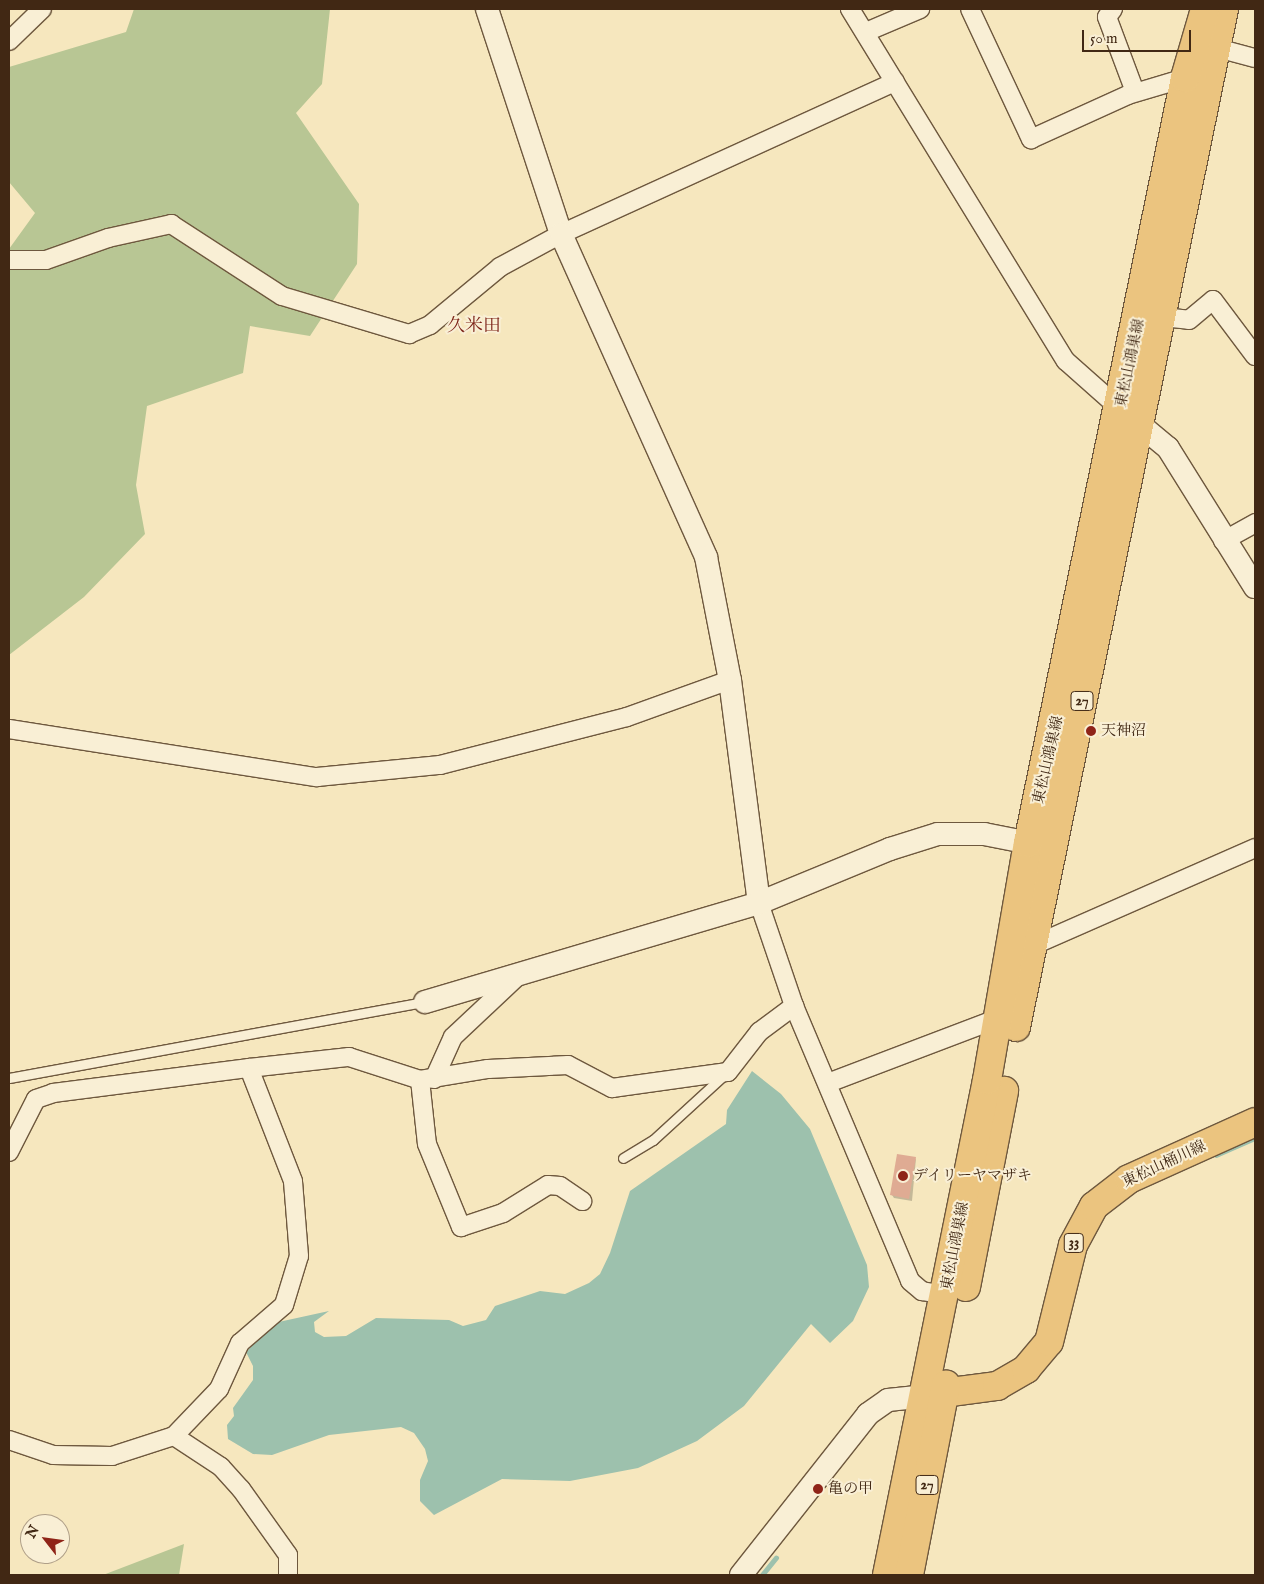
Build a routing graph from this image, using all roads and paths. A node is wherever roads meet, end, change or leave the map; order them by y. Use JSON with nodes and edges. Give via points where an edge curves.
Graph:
{"nodes":[{"id":1,"x":42,"y":9,"type":"edge"},
{"id":2,"x":487,"y":9,"type":"edge"},
{"id":3,"x":850,"y":9,"type":"edge"},
{"id":4,"x":920,"y":9,"type":"edge"},
{"id":5,"x":970,"y":9,"type":"edge"},
{"id":6,"x":1113,"y":9,"type":"edge"},
{"id":7,"x":1205,"y":9,"type":"edge"},
{"id":8,"x":1224,"y":9,"type":"edge"},
{"id":9,"x":866,"y":32,"type":"junction"},
{"id":10,"x":9,"y":41,"type":"edge"},
{"id":11,"x":1217,"y":48,"type":"junction"},
{"id":12,"x":1255,"y":58,"type":"edge"},
{"id":13,"x":1185,"y":78,"type":"junction"},
{"id":14,"x":895,"y":82,"type":"junction"},
{"id":15,"x":1135,"y":92,"type":"junction"},
{"id":16,"x":561,"y":234,"type":"junction"},
{"id":17,"x":9,"y":260,"type":"edge"},
{"id":18,"x":1162,"y":317,"type":"junction"},
{"id":19,"x":1255,"y":356,"type":"edge"},
{"id":20,"x":1128,"y":416,"type":"junction"},
{"id":21,"x":1255,"y":523,"type":"edge"},
{"id":22,"x":1223,"y":541,"type":"junction"},
{"id":23,"x":1255,"y":586,"type":"edge"},
{"id":24,"x":730,"y":680,"type":"junction"},
{"id":25,"x":9,"y":730,"type":"edge"},
{"id":26,"x":1040,"y":845,"type":"junction"},
{"id":27,"x":1255,"y":848,"type":"edge"},
{"id":28,"x":759,"y":903,"type":"junction"},
{"id":29,"x":1032,"y":946,"type":"junction"},
{"id":30,"x":523,"y":972,"type":"junction"},
{"id":31,"x":425,"y":1002,"type":"joint"},
{"id":32,"x":794,"y":1006,"type":"junction"},
{"id":33,"x":999,"y":1018,"type":"junction"},
{"id":34,"x":248,"y":1068,"type":"junction"},
{"id":35,"x":728,"y":1072,"type":"junction"},
{"id":36,"x":9,"y":1078,"type":"edge"},
{"id":37,"x":427,"y":1079,"type":"junction"},
{"id":38,"x":828,"y":1083,"type":"junction"},
{"id":39,"x":1255,"y":1122,"type":"edge"},
{"id":40,"x":9,"y":1152,"type":"edge"},
{"id":41,"x":623,"y":1158,"type":"dead end"},
{"id":42,"x":582,"y":1201,"type":"dead end"},
{"id":43,"x":945,"y":1295,"type":"junction"},
{"id":44,"x":934,"y":1395,"type":"junction"},
{"id":45,"x":174,"y":1436,"type":"junction"},
{"id":46,"x":9,"y":1440,"type":"edge"},
{"id":47,"x":288,"y":1575,"type":"edge"},
{"id":48,"x":740,"y":1575,"type":"edge"},
{"id":49,"x":886,"y":1575,"type":"edge"},
{"id":50,"x":909,"y":1575,"type":"edge"}],
"edges":[{"from":1,"to":10,"type":"street"},
{"from":2,"to":16,"type":"street"},
{"from":3,"to":9,"type":"street"},
{"from":4,"to":9,"type":"street"},
{"from":5,"to":15,"type":"street","via":[[1031,139]]},
{"from":6,"to":15,"type":"street","via":[[1107,17]]},
{"from":7,"to":13,"type":"main road","name":"東松山鴻巣線","number":"27"},
{"from":8,"to":11,"type":"main road","name":"東松山鴻巣線","number":"27"},
{"from":9,"to":14,"type":"street"},
{"from":11,"to":12,"type":"street"},
{"from":11,"to":18,"type":"main road","name":"東松山鴻巣線","number":"27"},
{"from":13,"to":15,"type":"street"},
{"from":13,"to":20,"type":"main road","name":"東松山鴻巣線","number":"27"},
{"from":14,"to":16,"type":"street"},
{"from":14,"to":20,"type":"street","via":[[1066,361]]},
{"from":16,"to":17,"type":"street","via":[[500,267],[430,325],[409,334],[282,296],[171,224],[108,238],[46,260]]},
{"from":16,"to":24,"type":"street","via":[[635,403],[690,514],[714,583]]},
{"from":18,"to":19,"type":"street","via":[[1189,320],[1213,300]]},
{"from":18,"to":20,"type":"main road","name":"東松山鴻巣線","number":"27"},
{"from":20,"to":22,"type":"street","via":[[1168,448]]},
{"from":20,"to":26,"type":"main road","name":"東松山鴻巣線","number":"27"},
{"from":21,"to":22,"type":"street"},
{"from":22,"to":23,"type":"street"},
{"from":24,"to":25,"type":"street","via":[[627,717],[440,766],[317,777]]},
{"from":24,"to":28,"type":"street"},
{"from":26,"to":28,"type":"street","via":[[984,834],[938,834],[890,849]]},
{"from":26,"to":29,"type":"main road","name":"東松山鴻巣線","number":"27"},
{"from":26,"to":33,"type":"main road","name":"東松山鴻巣線","number":"27"},
{"from":27,"to":29,"type":"street"},
{"from":28,"to":30,"type":"street"},
{"from":28,"to":32,"type":"street"},
{"from":29,"to":44,"type":"main road","name":"東松山鴻巣線","number":"27"},
{"from":30,"to":31,"type":"street"},
{"from":30,"to":37,"type":"street","via":[[453,1037]]},
{"from":31,"to":36,"type":"lane"},
{"from":32,"to":35,"type":"street","via":[[759,1032]]},
{"from":32,"to":38,"type":"street"},
{"from":33,"to":38,"type":"street"},
{"from":33,"to":43,"type":"main road","name":"東松山鴻巣線","number":"27"},
{"from":34,"to":37,"type":"street","via":[[349,1057]]},
{"from":34,"to":40,"type":"street","via":[[52,1093],[36,1100]]},
{"from":34,"to":45,"type":"street","via":[[293,1180],[299,1256],[284,1305],[240,1343],[219,1390]]},
{"from":35,"to":37,"type":"street","via":[[612,1088],[568,1065],[488,1069]]},
{"from":35,"to":41,"type":"lane","via":[[654,1140]]},
{"from":37,"to":42,"type":"street","via":[[427,1144],[461,1227],[502,1213],[548,1185],[560,1186]]},
{"from":38,"to":43,"type":"street","via":[[910,1281],[922,1291]]},
{"from":39,"to":44,"type":"main road","name":"東松山桶川線","number":"33","via":[[1110,1191],[1081,1224],[1049,1342],[1026,1369],[997,1386]]},
{"from":43,"to":44,"type":"main road","name":"東松山鴻巣線","number":"27"},
{"from":44,"to":48,"type":"street","via":[[888,1400],[868,1414]]},
{"from":44,"to":49,"type":"main road","number":"27"},
{"from":44,"to":50,"type":"main road","number":"27"},
{"from":45,"to":46,"type":"street","via":[[112,1456],[53,1455]]},
{"from":45,"to":47,"type":"street","via":[[221,1467],[241,1489],[288,1555]]}]}
